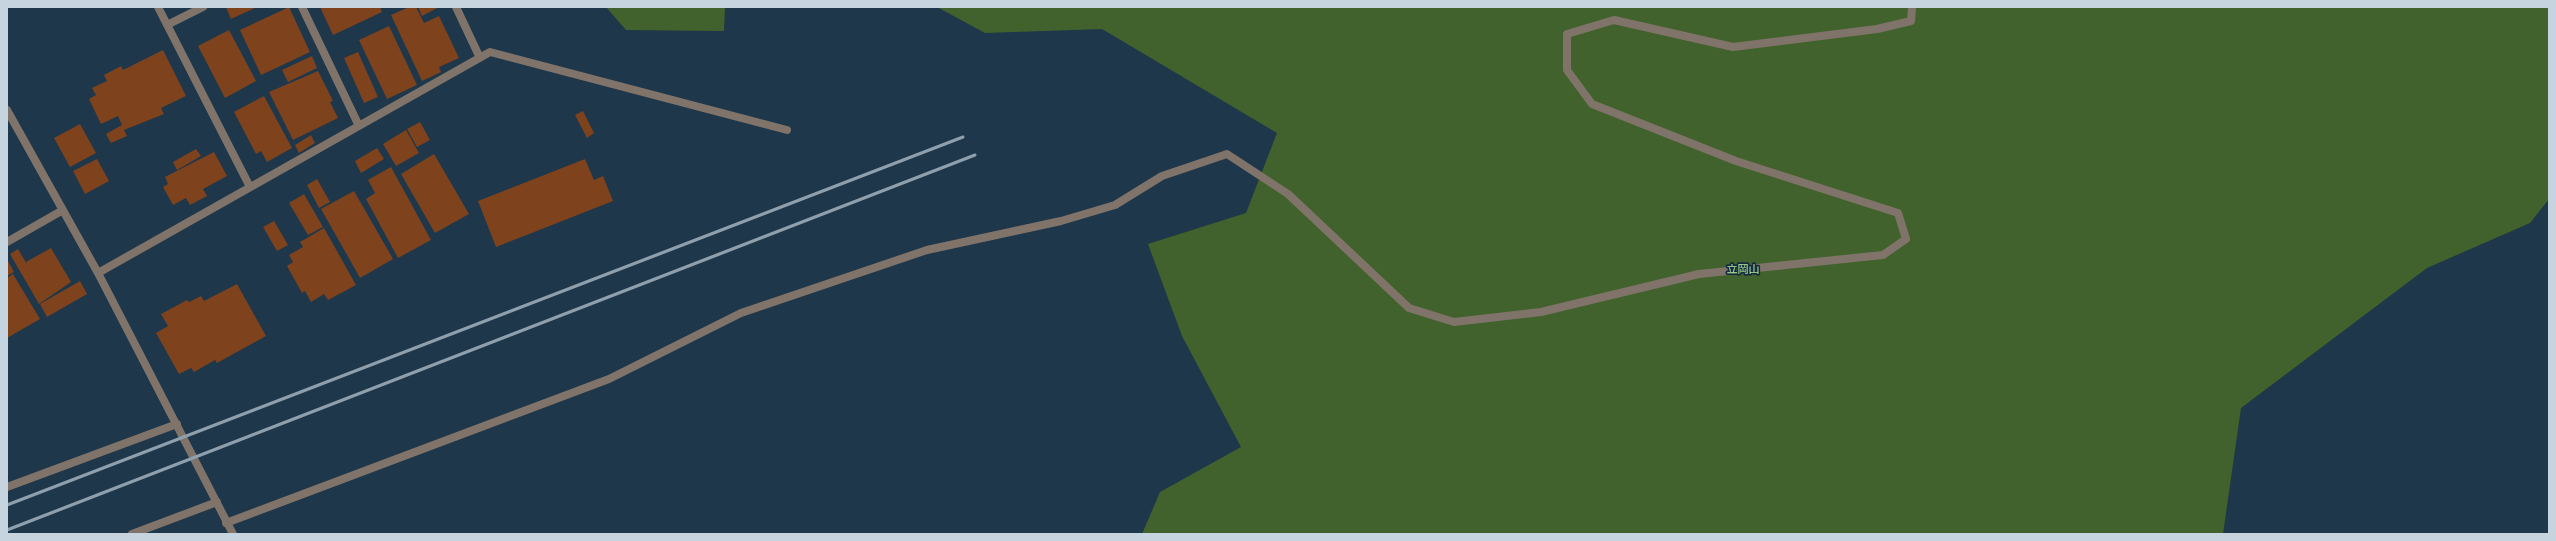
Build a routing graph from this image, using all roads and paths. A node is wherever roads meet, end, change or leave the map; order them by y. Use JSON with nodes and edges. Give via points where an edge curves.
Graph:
{"nodes":[{"id":1,"x":158,"y":7,"type":"edge"},
{"id":2,"x":203,"y":7,"type":"edge"},
{"id":3,"x":302,"y":7,"type":"edge"},
{"id":4,"x":456,"y":7,"type":"edge"},
{"id":5,"x":1912,"y":7,"type":"edge"},
{"id":6,"x":168,"y":25,"type":"junction"},
{"id":7,"x":480,"y":58,"type":"junction"},
{"id":8,"x":7,"y":110,"type":"edge"},
{"id":9,"x":359,"y":126,"type":"junction"},
{"id":10,"x":787,"y":130,"type":"dead end"},
{"id":11,"x":250,"y":188,"type":"junction"},
{"id":12,"x":63,"y":210,"type":"junction"},
{"id":13,"x":7,"y":242,"type":"edge"},
{"id":14,"x":98,"y":273,"type":"junction"},
{"id":15,"x":177,"y":424,"type":"junction"},
{"id":16,"x":7,"y":487,"type":"edge"},
{"id":17,"x":217,"y":502,"type":"junction"},
{"id":18,"x":226,"y":523,"type":"junction"},
{"id":19,"x":132,"y":534,"type":"edge"},
{"id":20,"x":232,"y":534,"type":"edge"}],
"edges":[{"from":1,"to":6,"type":"street"},
{"from":2,"to":6,"type":"street"},
{"from":3,"to":9,"type":"street"},
{"from":4,"to":7,"type":"street"},
{"from":5,"to":18,"type":"street","via":[[1910,21],[1877,29],[1733,47],[1614,20],[1567,34],[1567,70],[1592,104],[1736,161],[1898,213],[1906,239],[1883,255],[1699,274],[1541,312],[1454,322],[1409,308],[1288,194],[1227,154],[1162,176],[1115,205],[1061,221],[927,250],[741,313],[609,379]]},
{"from":6,"to":11,"type":"street"},
{"from":7,"to":9,"type":"street"},
{"from":7,"to":10,"type":"street","via":[[490,52]]},
{"from":8,"to":12,"type":"street"},
{"from":9,"to":11,"type":"street"},
{"from":11,"to":14,"type":"street"},
{"from":12,"to":13,"type":"street"},
{"from":12,"to":14,"type":"street"},
{"from":14,"to":15,"type":"street"},
{"from":15,"to":16,"type":"street"},
{"from":15,"to":17,"type":"street"},
{"from":17,"to":18,"type":"street"},
{"from":17,"to":19,"type":"street"},
{"from":18,"to":20,"type":"street"}]}
